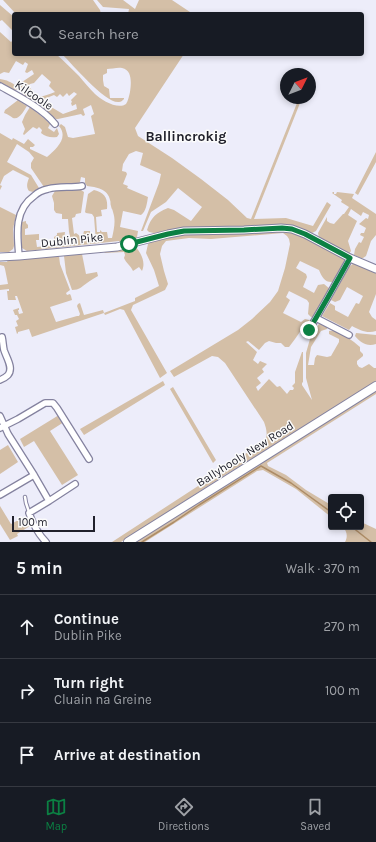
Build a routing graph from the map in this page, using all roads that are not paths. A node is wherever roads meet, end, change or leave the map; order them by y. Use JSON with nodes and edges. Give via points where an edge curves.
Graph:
{"nodes":[{"id":1,"x":0,"y":86,"type":"edge"},
{"id":2,"x":55,"y":124,"type":"dead end"},
{"id":3,"x":82,"y":186,"type":"dead end"},
{"id":4,"x":19,"y":256,"type":"junction"},
{"id":5,"x":0,"y":257,"type":"edge"},
{"id":6,"x":350,"y":258,"type":"junction"},
{"id":7,"x":376,"y":269,"type":"edge"},
{"id":8,"x":316,"y":318,"type":"junction"},
{"id":9,"x":309,"y":330,"type":"dead end"},
{"id":10,"x":349,"y":335,"type":"dead end"},
{"id":11,"x":2,"y":337,"type":"dead end"},
{"id":12,"x":2,"y":353,"type":"edge"},
{"id":13,"x":0,"y":380,"type":"edge"},
{"id":14,"x":376,"y":386,"type":"edge"},
{"id":15,"x":0,"y":416,"type":"edge"},
{"id":16,"x":2,"y":427,"type":"edge"},
{"id":17,"x":89,"y":460,"type":"dead end"},
{"id":18,"x":34,"y":475,"type":"junction"},
{"id":19,"x":75,"y":484,"type":"dead end"},
{"id":20,"x":0,"y":496,"type":"edge"},
{"id":21,"x":25,"y":497,"type":"dead end"},
{"id":22,"x":49,"y":501,"type":"junction"},
{"id":23,"x":29,"y":513,"type":"junction"},
{"id":24,"x":42,"y":541,"type":"edge"},
{"id":25,"x":128,"y":542,"type":"edge"}],
"edges":[{"from":1,"to":2,"type":"street","name":"Kilcoole","via":[[30,104]]},
{"from":3,"to":4,"type":"street","via":[[42,190],[26,203],[20,214],[17,229]]},
{"from":4,"to":5,"type":"street","name":"Dublin Pike"},
{"from":4,"to":6,"type":"street","name":"Dublin Pike","via":[[117,247],[184,231],[282,228],[305,234]]},
{"from":6,"to":7,"type":"street","name":"Dublin Pike"},
{"from":6,"to":8,"type":"street"},
{"from":8,"to":9,"type":"street"},
{"from":8,"to":10,"type":"street"},
{"from":11,"to":12,"type":"street"},
{"from":12,"to":13,"type":"street","via":[[10,367],[10,374]]},
{"from":14,"to":25,"type":"main road","name":"Ballyhooly New Road"},
{"from":15,"to":16,"type":"street"},
{"from":16,"to":17,"type":"street","via":[[45,403],[53,403]]},
{"from":16,"to":18,"type":"street"},
{"from":18,"to":20,"type":"street"},
{"from":18,"to":22,"type":"street"},
{"from":19,"to":22,"type":"street"},
{"from":21,"to":23,"type":"lane"},
{"from":22,"to":23,"type":"street"},
{"from":23,"to":24,"type":"street"}]}
